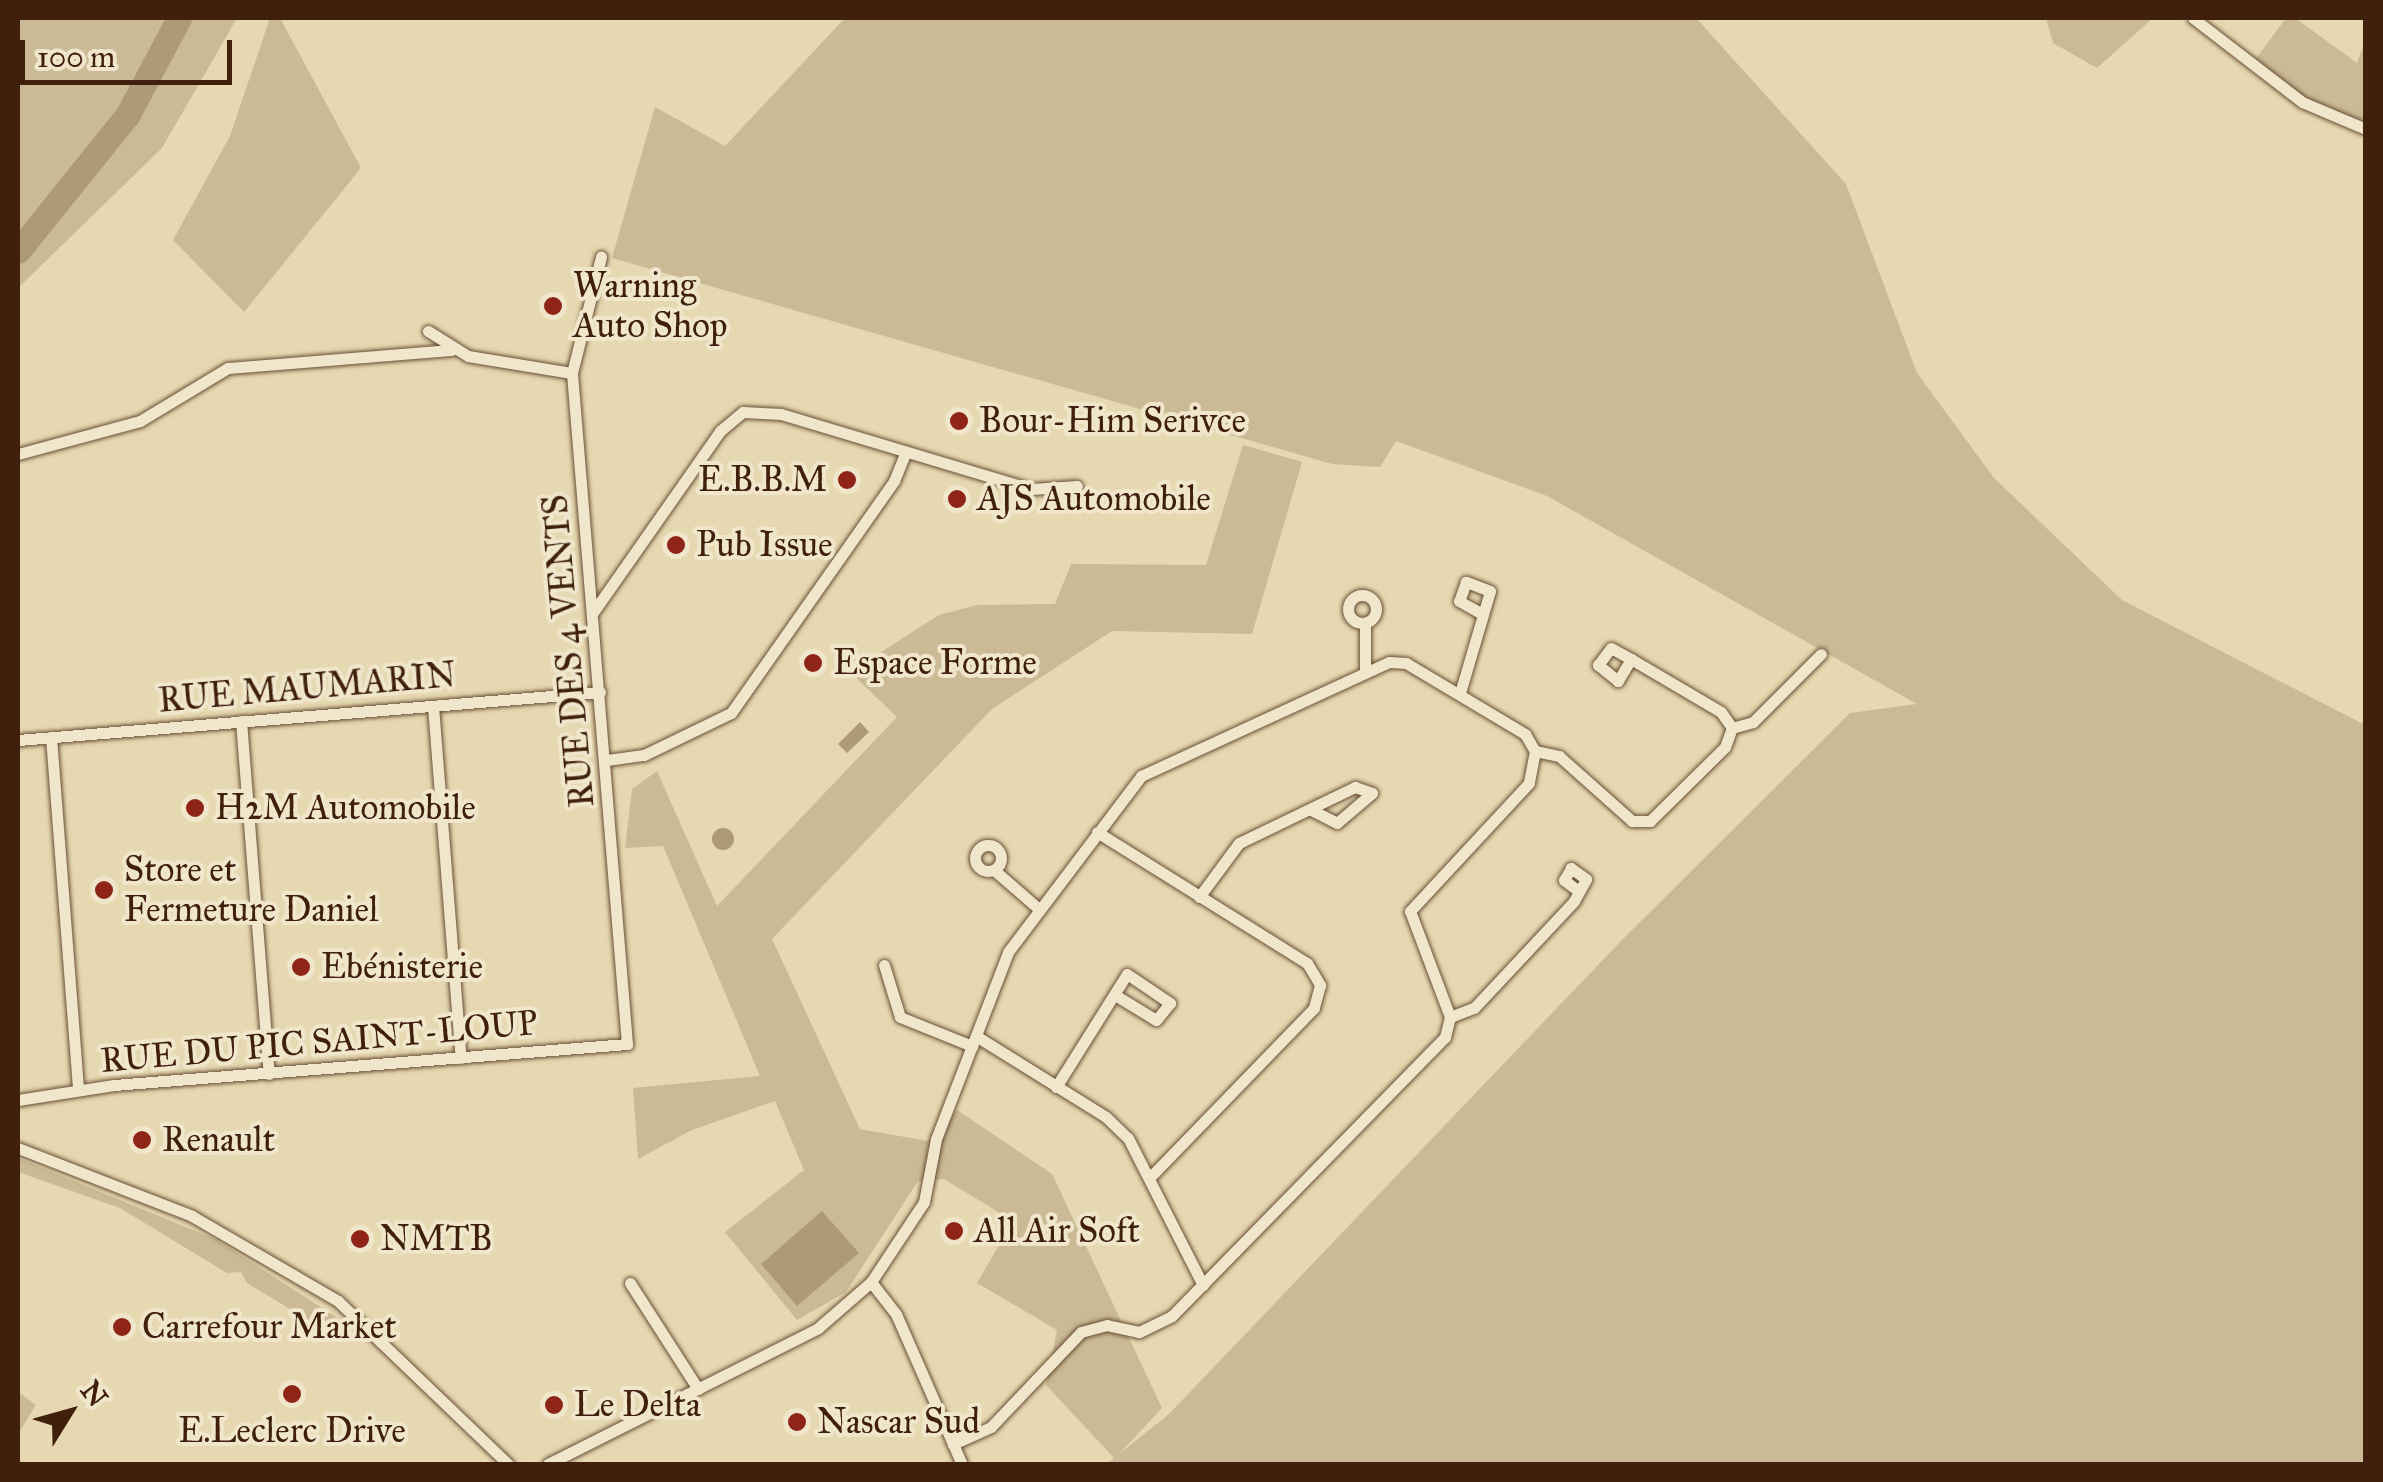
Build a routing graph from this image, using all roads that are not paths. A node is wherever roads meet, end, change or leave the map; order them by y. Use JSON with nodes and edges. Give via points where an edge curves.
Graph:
{"nodes":[{"id":1,"x":2193,"y":18,"type":"edge"},
{"id":2,"x":2366,"y":130,"type":"edge"},
{"id":3,"x":600,"y":257,"type":"dead end"},
{"id":4,"x":428,"y":332,"type":"dead end"},
{"id":5,"x":451,"y":350,"type":"junction"},
{"id":6,"x":572,"y":373,"type":"junction"},
{"id":7,"x":18,"y":454,"type":"edge"},
{"id":8,"x":905,"y":454,"type":"junction"},
{"id":9,"x":1077,"y":486,"type":"dead end"},
{"id":10,"x":594,"y":611,"type":"junction"},
{"id":11,"x":1482,"y":613,"type":"dead end"},
{"id":12,"x":1365,"y":623,"type":"dead end"},
{"id":13,"x":1822,"y":654,"type":"dead end"},
{"id":14,"x":1630,"y":659,"type":"dead end"},
{"id":15,"x":1365,"y":670,"type":"junction"},
{"id":16,"x":600,"y":692,"type":"junction"},
{"id":17,"x":1460,"y":693,"type":"junction"},
{"id":18,"x":433,"y":706,"type":"junction"},
{"id":19,"x":241,"y":722,"type":"junction"},
{"id":20,"x":1732,"y":728,"type":"junction"},
{"id":21,"x":51,"y":737,"type":"junction"},
{"id":22,"x":18,"y":740,"type":"edge"},
{"id":23,"x":1536,"y":751,"type":"junction"},
{"id":24,"x":607,"y":760,"type":"junction"},
{"id":25,"x":1313,"y":810,"type":"junction"},
{"id":26,"x":1096,"y":832,"type":"junction"},
{"id":27,"x":994,"y":870,"type":"dead end"},
{"id":28,"x":1576,"y":889,"type":"dead end"},
{"id":29,"x":1199,"y":897,"type":"junction"},
{"id":30,"x":1040,"y":909,"type":"junction"},
{"id":31,"x":884,"y":965,"type":"dead end"},
{"id":32,"x":1115,"y":995,"type":"junction"},
{"id":33,"x":1450,"y":1017,"type":"junction"},
{"id":34,"x":974,"y":1041,"type":"junction"},
{"id":35,"x":627,"y":1044,"type":"joint"},
{"id":36,"x":461,"y":1058,"type":"junction"},
{"id":37,"x":269,"y":1074,"type":"junction"},
{"id":38,"x":1056,"y":1087,"type":"junction"},
{"id":39,"x":78,"y":1090,"type":"junction"},
{"id":40,"x":18,"y":1100,"type":"edge"},
{"id":41,"x":18,"y":1148,"type":"edge"},
{"id":42,"x":1151,"y":1176,"type":"junction"},
{"id":43,"x":871,"y":1282,"type":"junction"},
{"id":44,"x":630,"y":1283,"type":"dead end"},
{"id":45,"x":1202,"y":1286,"type":"junction"},
{"id":46,"x":698,"y":1389,"type":"junction"},
{"id":47,"x":953,"y":1444,"type":"junction"},
{"id":48,"x":508,"y":1464,"type":"edge"},
{"id":49,"x":548,"y":1464,"type":"edge"},
{"id":50,"x":962,"y":1464,"type":"edge"}],
"edges":[{"from":1,"to":2,"type":"street","via":[[2302,102]]},
{"from":3,"to":6,"type":"street","name":"RUE DES 4 VENTS"},
{"from":4,"to":5,"type":"street"},
{"from":5,"to":6,"type":"street"},
{"from":5,"to":7,"type":"street","via":[[228,368],[140,421]]},
{"from":6,"to":10,"type":"street","name":"RUE DES 4 VENTS"},
{"from":8,"to":9,"type":"street","via":[[1031,490]]},
{"from":8,"to":10,"type":"street","via":[[781,414],[744,412],[720,431]]},
{"from":8,"to":24,"type":"street","via":[[894,480],[731,713],[644,754]]},
{"from":10,"to":16,"type":"street","name":"RUE DES 4 VENTS"},
{"from":11,"to":17,"type":"street"},
{"from":12,"to":15,"type":"street"},
{"from":13,"to":20,"type":"street","via":[[1753,722]]},
{"from":14,"to":20,"type":"street","via":[[1722,712]]},
{"from":15,"to":17,"type":"street","via":[[1399,661]]},
{"from":15,"to":26,"type":"street","via":[[1149,771]]},
{"from":16,"to":18,"type":"street","name":"RUE MAUMARIN"},
{"from":16,"to":24,"type":"street","name":"RUE DES 4 VENTS"},
{"from":17,"to":23,"type":"street","via":[[1526,734]]},
{"from":18,"to":19,"type":"street","name":"RUE MAUMARIN"},
{"from":18,"to":36,"type":"street"},
{"from":19,"to":21,"type":"street","name":"RUE MAUMARIN"},
{"from":19,"to":37,"type":"street"},
{"from":20,"to":23,"type":"street","via":[[1725,747],[1658,816],[1641,822],[1624,816],[1560,756]]},
{"from":21,"to":22,"type":"street","name":"RUE MAUMARIN"},
{"from":21,"to":39,"type":"street"},
{"from":23,"to":33,"type":"street","via":[[1528,783],[1410,912]]},
{"from":24,"to":35,"type":"street","name":"RUE DES 4 VENTS"},
{"from":25,"to":25,"type":"street","via":[[1363,785],[1372,793],[1337,824]]},
{"from":25,"to":29,"type":"street","via":[[1232,848]]},
{"from":26,"to":29,"type":"street"},
{"from":26,"to":30,"type":"street"},
{"from":27,"to":30,"type":"street"},
{"from":28,"to":33,"type":"street","via":[[1574,901],[1474,1008]]},
{"from":29,"to":42,"type":"street","via":[[1307,963],[1320,999]]},
{"from":30,"to":34,"type":"street","via":[[1008,952]]},
{"from":31,"to":34,"type":"street","via":[[900,1017]]},
{"from":32,"to":32,"type":"street","via":[[1128,974],[1170,1003],[1156,1020]]},
{"from":32,"to":38,"type":"street"},
{"from":33,"to":45,"type":"street","via":[[1445,1037]]},
{"from":34,"to":38,"type":"street"},
{"from":34,"to":43,"type":"street","via":[[936,1139],[924,1202]]},
{"from":35,"to":36,"type":"street","name":"RUE DU PIC SAINT-LOUP"},
{"from":36,"to":37,"type":"street","name":"RUE DU PIC SAINT-LOUP"},
{"from":37,"to":39,"type":"street","name":"RUE DU PIC SAINT-LOUP"},
{"from":38,"to":42,"type":"street","via":[[1118,1127]]},
{"from":39,"to":40,"type":"street","name":"RUE DU PIC SAINT-LOUP"},
{"from":41,"to":48,"type":"street","via":[[192,1216],[338,1302]]},
{"from":42,"to":45,"type":"street"},
{"from":43,"to":46,"type":"street","via":[[818,1328]]},
{"from":43,"to":47,"type":"street","via":[[896,1314]]},
{"from":44,"to":46,"type":"street"},
{"from":45,"to":47,"type":"street","via":[[1156,1328],[1133,1332],[1107,1325],[1081,1332],[991,1427]]},
{"from":46,"to":49,"type":"street"},
{"from":47,"to":50,"type":"street"}]}
